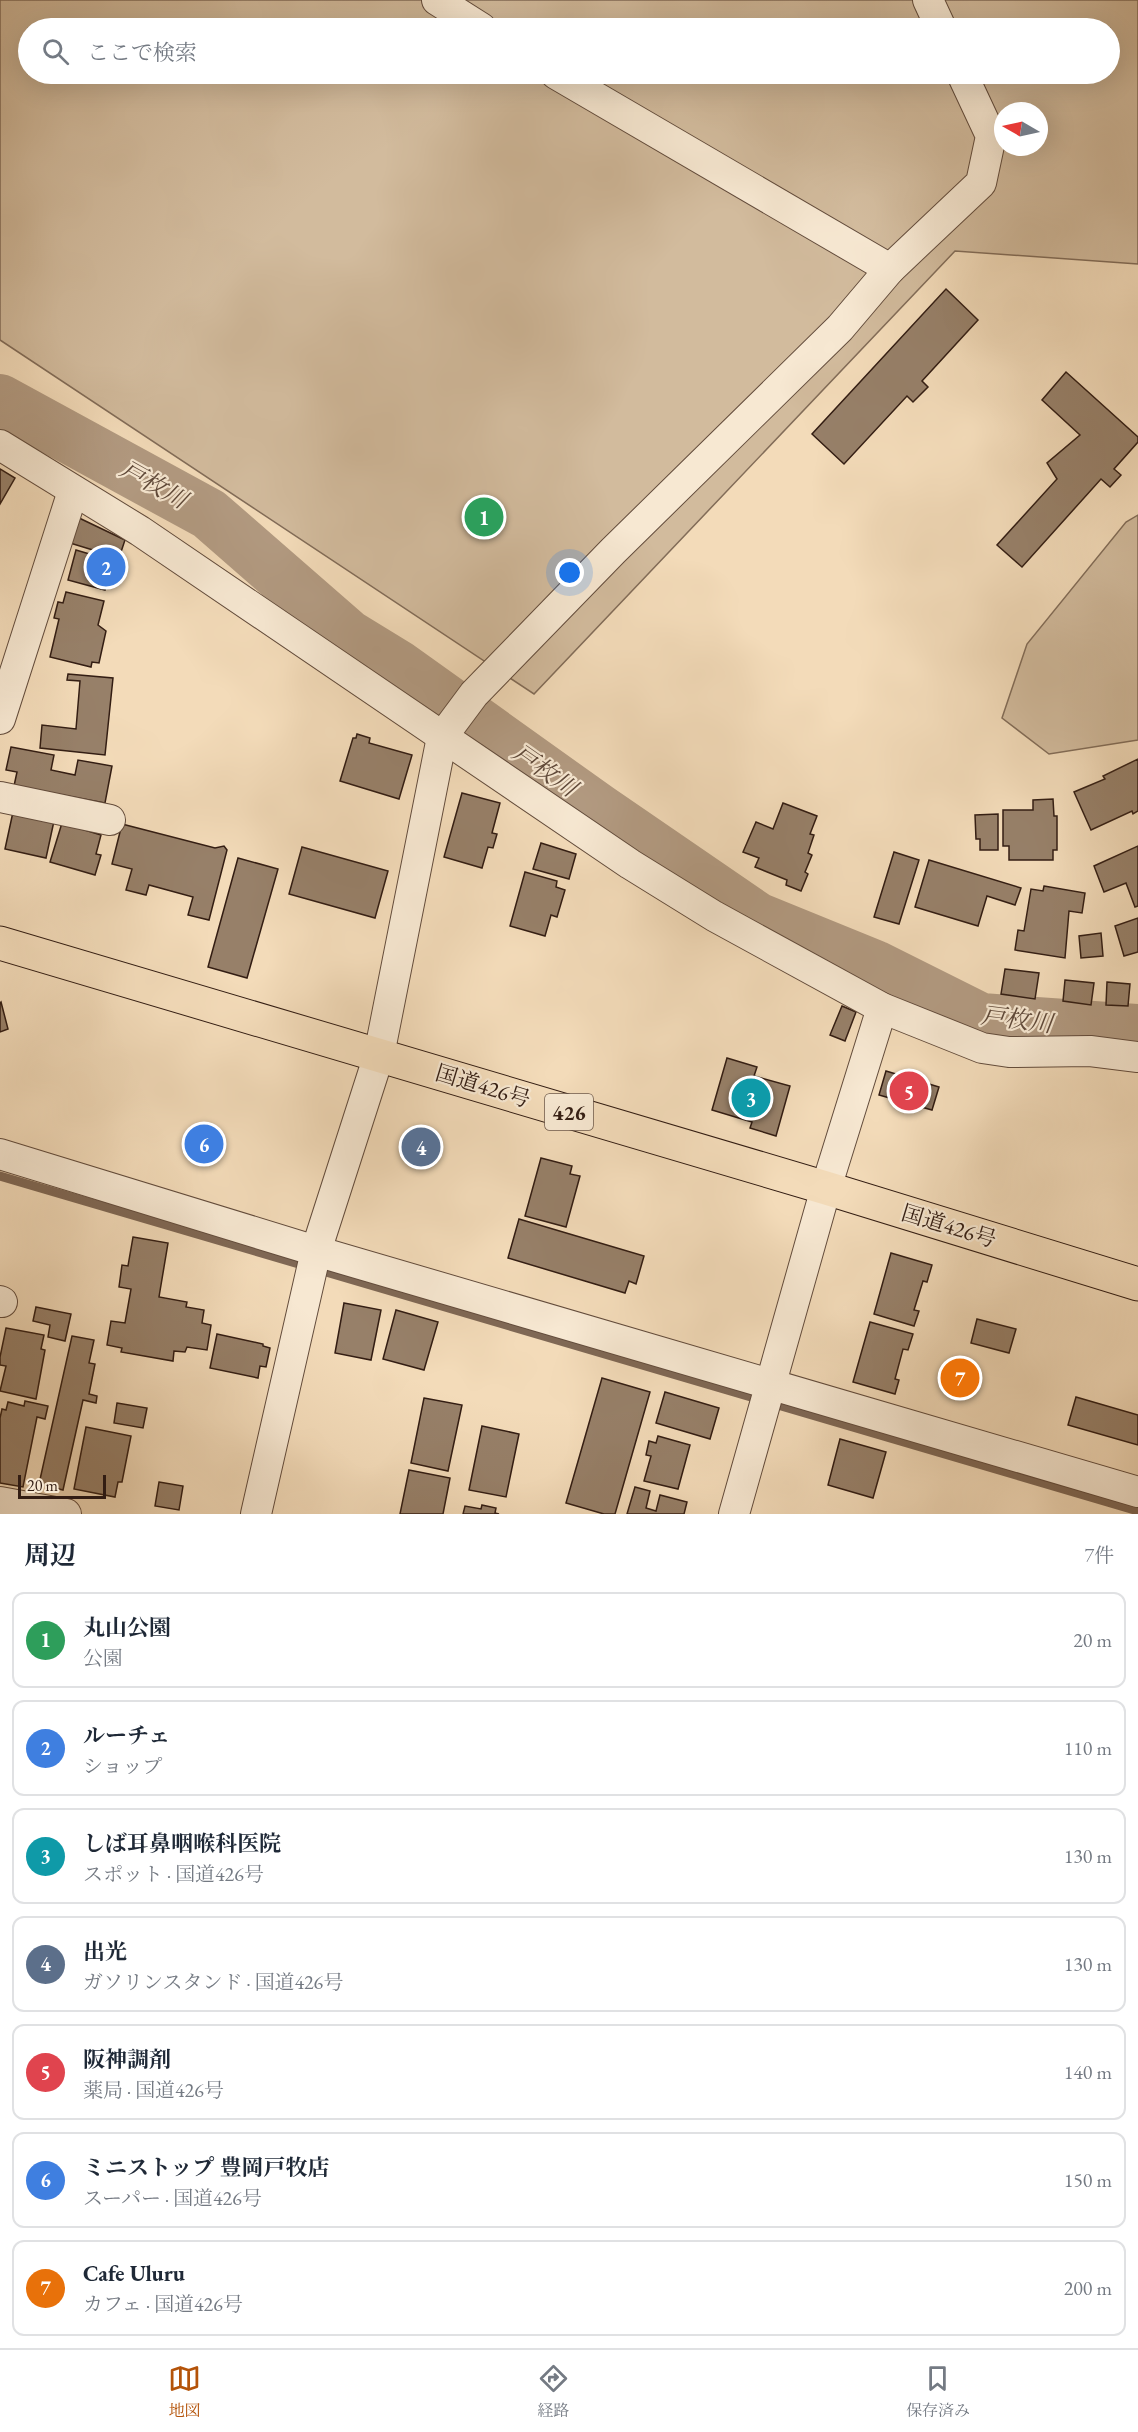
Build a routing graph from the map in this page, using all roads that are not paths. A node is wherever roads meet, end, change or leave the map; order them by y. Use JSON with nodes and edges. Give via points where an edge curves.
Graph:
{"nodes":[{"id":1,"x":437,"y":0,"type":"edge"},
{"id":2,"x":928,"y":0,"type":"edge"},
{"id":3,"x":465,"y":18,"type":"edge"},
{"id":4,"x":936,"y":18,"type":"edge"},
{"id":5,"x":573,"y":84,"type":"edge"},
{"id":6,"x":967,"y":84,"type":"edge"},
{"id":7,"x":890,"y":269,"type":"junction"},
{"id":8,"x":0,"y":445,"type":"edge"},
{"id":9,"x":73,"y":491,"type":"junction"},
{"id":10,"x":1,"y":713,"type":"edge"},
{"id":11,"x":442,"y":737,"type":"junction"},
{"id":12,"x":0,"y":797,"type":"edge"},
{"id":13,"x":110,"y":820,"type":"dead end"},
{"id":14,"x":0,"y":943,"type":"edge"},
{"id":15,"x":882,"y":1008,"type":"junction"},
{"id":16,"x":378,"y":1055,"type":"junction"},
{"id":17,"x":1138,"y":1057,"type":"edge"},
{"id":18,"x":0,"y":1154,"type":"edge"},
{"id":19,"x":825,"y":1188,"type":"junction"},
{"id":20,"x":316,"y":1251,"type":"junction"},
{"id":21,"x":1138,"y":1284,"type":"edge"},
{"id":22,"x":772,"y":1383,"type":"junction"},
{"id":23,"x":1138,"y":1492,"type":"edge"},
{"id":24,"x":0,"y":1502,"type":"edge"},
{"id":25,"x":66,"y":1514,"type":"edge"},
{"id":26,"x":256,"y":1514,"type":"edge"},
{"id":27,"x":734,"y":1514,"type":"edge"}],
"edges":[{"from":1,"to":3,"type":"street"},
{"from":2,"to":4,"type":"street"},
{"from":5,"to":7,"type":"street"},
{"from":6,"to":7,"type":"street","via":[[991,136],[981,183]]},
{"from":7,"to":11,"type":"street","via":[[840,328],[474,694]]},
{"from":8,"to":9,"type":"street"},
{"from":9,"to":10,"type":"street"},
{"from":9,"to":11,"type":"street","via":[[140,531]]},
{"from":11,"to":15,"type":"street","via":[[714,916]]},
{"from":11,"to":16,"type":"street"},
{"from":12,"to":13,"type":"street"},
{"from":14,"to":16,"type":"highway","name":"国道426号","number":"426"},
{"from":15,"to":17,"type":"street","via":[[982,1048],[1010,1052],[1089,1051]]},
{"from":15,"to":19,"type":"street"},
{"from":16,"to":19,"type":"highway","name":"国道426号","number":"426"},
{"from":16,"to":20,"type":"street"},
{"from":18,"to":20,"type":"street"},
{"from":19,"to":21,"type":"highway","name":"国道426号","number":"426"},
{"from":19,"to":22,"type":"street"},
{"from":20,"to":22,"type":"street"},
{"from":20,"to":26,"type":"street"},
{"from":22,"to":23,"type":"street"},
{"from":22,"to":27,"type":"street"},
{"from":24,"to":25,"type":"street"}]}
